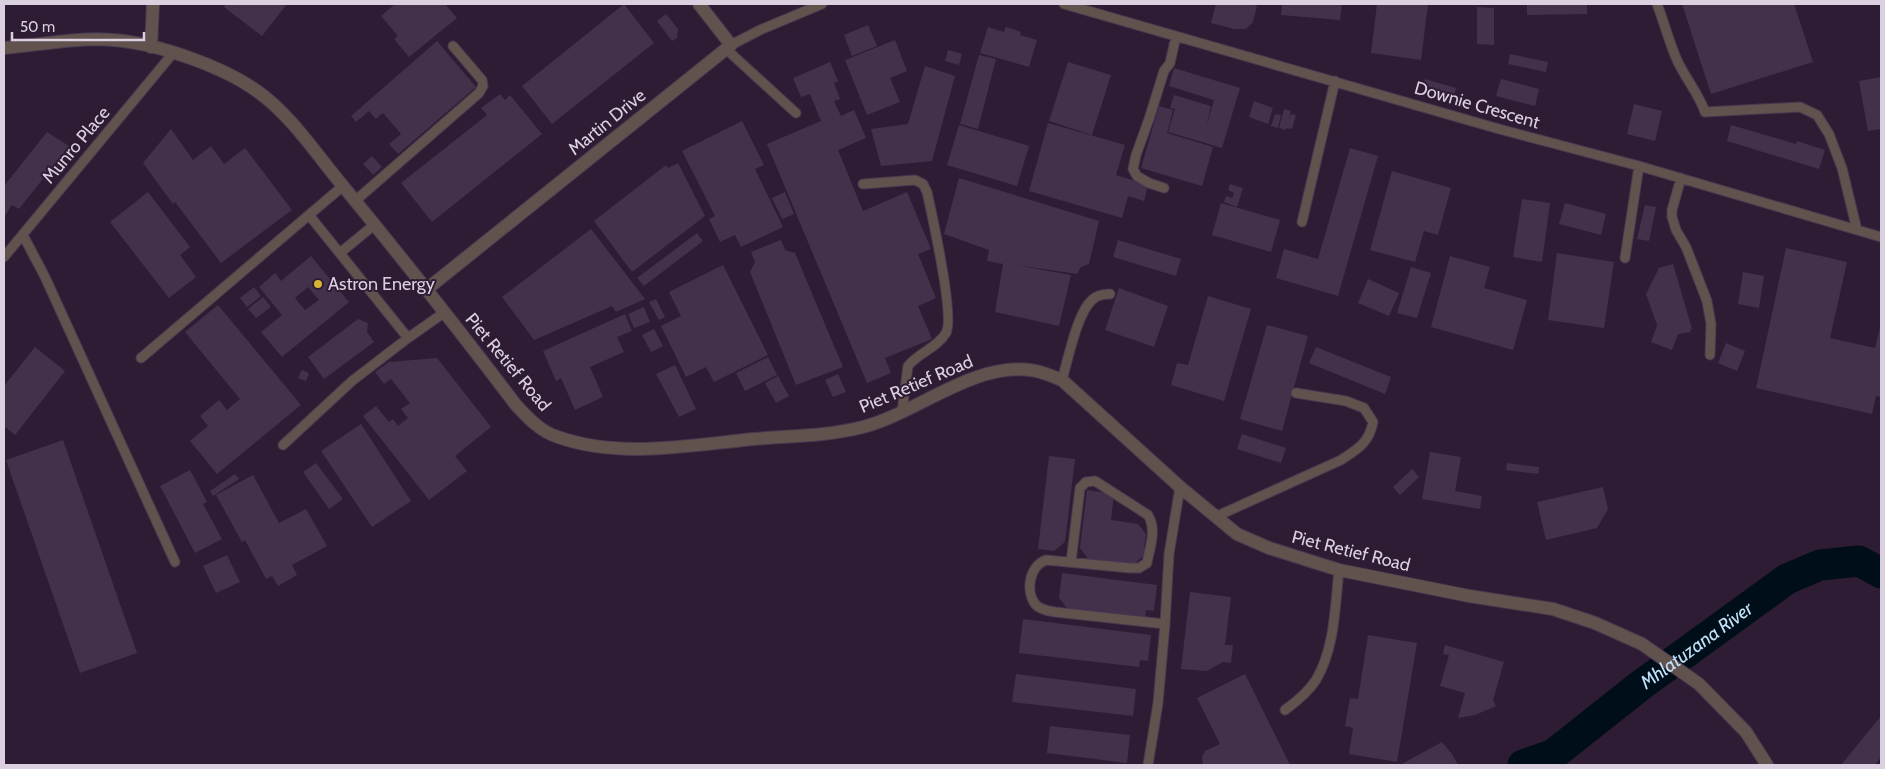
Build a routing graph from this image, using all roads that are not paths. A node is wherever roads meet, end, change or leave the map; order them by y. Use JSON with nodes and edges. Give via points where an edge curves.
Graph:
{"nodes":[{"id":1,"x":153,"y":4,"type":"edge"},
{"id":2,"x":699,"y":4,"type":"edge"},
{"id":3,"x":822,"y":4,"type":"edge"},
{"id":4,"x":1064,"y":4,"type":"edge"},
{"id":5,"x":1657,"y":4,"type":"edge"},
{"id":6,"x":1176,"y":36,"type":"junction"},
{"id":7,"x":453,"y":46,"type":"dead end"},
{"id":8,"x":151,"y":47,"type":"junction"},
{"id":9,"x":728,"y":47,"type":"junction"},
{"id":10,"x":4,"y":48,"type":"edge"},
{"id":11,"x":174,"y":52,"type":"junction"},
{"id":12,"x":1335,"y":81,"type":"junction"},
{"id":13,"x":796,"y":113,"type":"dead end"},
{"id":14,"x":1639,"y":166,"type":"junction"},
{"id":15,"x":1681,"y":178,"type":"junction"},
{"id":16,"x":864,"y":184,"type":"dead end"},
{"id":17,"x":343,"y":186,"type":"junction"},
{"id":18,"x":1164,"y":188,"type":"dead end"},
{"id":19,"x":355,"y":201,"type":"junction"},
{"id":20,"x":310,"y":215,"type":"junction"},
{"id":21,"x":1302,"y":222,"type":"dead end"},
{"id":22,"x":374,"y":225,"type":"junction"},
{"id":23,"x":1857,"y":230,"type":"junction"},
{"id":24,"x":23,"y":235,"type":"junction"},
{"id":25,"x":1881,"y":237,"type":"edge"},
{"id":26,"x":340,"y":253,"type":"junction"},
{"id":27,"x":4,"y":257,"type":"edge"},
{"id":28,"x":1625,"y":258,"type":"dead end"},
{"id":29,"x":427,"y":289,"type":"junction"},
{"id":30,"x":1110,"y":294,"type":"dead end"},
{"id":31,"x":445,"y":312,"type":"junction"},
{"id":32,"x":408,"y":338,"type":"junction"},
{"id":33,"x":1710,"y":355,"type":"dead end"},
{"id":34,"x":141,"y":358,"type":"dead end"},
{"id":35,"x":1062,"y":380,"type":"junction"},
{"id":36,"x":1296,"y":393,"type":"dead end"},
{"id":37,"x":902,"y":412,"type":"junction"},
{"id":38,"x":283,"y":445,"type":"dead end"},
{"id":39,"x":1180,"y":487,"type":"junction"},
{"id":40,"x":1215,"y":517,"type":"junction"},
{"id":41,"x":1153,"y":530,"type":"junction"},
{"id":42,"x":1172,"y":533,"type":"junction"},
{"id":43,"x":175,"y":562,"type":"dead end"},
{"id":44,"x":1071,"y":562,"type":"junction"},
{"id":45,"x":1339,"y":570,"type":"junction"},
{"id":46,"x":1165,"y":624,"type":"junction"},
{"id":47,"x":1285,"y":710,"type":"dead end"},
{"id":48,"x":1148,"y":765,"type":"edge"},
{"id":49,"x":1767,"y":765,"type":"edge"}],
"edges":[{"from":1,"to":8,"type":"street"},
{"from":2,"to":9,"type":"street"},
{"from":3,"to":9,"type":"lane","name":"Martin Drive"},
{"from":4,"to":6,"type":"lane","name":"Downie Crescent"},
{"from":5,"to":23,"type":"lane","via":[[1677,60],[1705,112],[1800,107],[1817,115],[1829,134],[1842,168]]},
{"from":6,"to":12,"type":"lane","name":"Downie Crescent"},
{"from":6,"to":18,"type":"lane","via":[[1170,63],[1164,71],[1133,169],[1137,176]]},
{"from":7,"to":19,"type":"lane","via":[[482,80],[479,93]]},
{"from":8,"to":10,"type":"street","name":"Piet Retief Road","via":[[93,40]]},
{"from":8,"to":11,"type":"street","name":"Piet Retief Road"},
{"from":9,"to":13,"type":"lane"},
{"from":9,"to":29,"type":"street","name":"Martin Drive"},
{"from":11,"to":17,"type":"street","name":"Piet Retief Road","via":[[240,81],[269,100]]},
{"from":11,"to":24,"type":"lane","name":"Munro Place"},
{"from":12,"to":14,"type":"lane","name":"Downie Crescent"},
{"from":12,"to":21,"type":"lane"},
{"from":14,"to":15,"type":"lane","name":"Downie Crescent"},
{"from":14,"to":28,"type":"lane"},
{"from":15,"to":23,"type":"lane","name":"Downie Crescent"},
{"from":15,"to":33,"type":"lane","via":[[1672,217],[1707,301],[1712,324]]},
{"from":16,"to":37,"type":"lane","via":[[914,180],[923,184],[943,274],[949,326],[939,342],[908,366]]},
{"from":17,"to":19,"type":"street","name":"Piet Retief Road"},
{"from":17,"to":20,"type":"lane"},
{"from":19,"to":22,"type":"street","name":"Piet Retief Road"},
{"from":20,"to":26,"type":"lane"},
{"from":20,"to":34,"type":"lane"},
{"from":22,"to":26,"type":"lane"},
{"from":22,"to":29,"type":"street","name":"Piet Retief Road"},
{"from":23,"to":25,"type":"lane","name":"Downie Crescent"},
{"from":24,"to":27,"type":"lane","name":"Munro Place"},
{"from":24,"to":43,"type":"lane"},
{"from":26,"to":32,"type":"lane"},
{"from":29,"to":31,"type":"street","name":"Piet Retief Road"},
{"from":30,"to":35,"type":"lane","via":[[1100,294],[1085,306]]},
{"from":31,"to":32,"type":"lane"},
{"from":31,"to":37,"type":"street","name":"Piet Retief Road","via":[[530,420],[555,437],[574,442],[637,448],[698,445],[863,427]]},
{"from":32,"to":38,"type":"lane","via":[[352,380]]},
{"from":35,"to":37,"type":"street","name":"Piet Retief Road","via":[[1032,370],[1000,371],[968,381]]},
{"from":35,"to":39,"type":"street","name":"Piet Retief Road"},
{"from":36,"to":40,"type":"lane","via":[[1364,408],[1373,422],[1370,435],[1358,449],[1341,460]]},
{"from":39,"to":40,"type":"street","name":"Piet Retief Road"},
{"from":39,"to":42,"type":"lane"},
{"from":40,"to":45,"type":"street","name":"Piet Retief Road","via":[[1237,534],[1269,548]]},
{"from":41,"to":42,"type":"lane"},
{"from":41,"to":44,"type":"lane","via":[[1147,563],[1139,568]]},
{"from":41,"to":44,"type":"lane","via":[[1148,515],[1095,481],[1086,482],[1080,488]]},
{"from":42,"to":46,"type":"lane"},
{"from":44,"to":46,"type":"lane","via":[[1046,560],[1034,568],[1031,592],[1041,609]]},
{"from":45,"to":47,"type":"lane","via":[[1325,660],[1315,681],[1300,699]]},
{"from":45,"to":49,"type":"street","name":"Piet Retief Road","via":[[1553,609],[1642,644],[1699,684],[1746,732]]},
{"from":46,"to":48,"type":"lane"}]}
